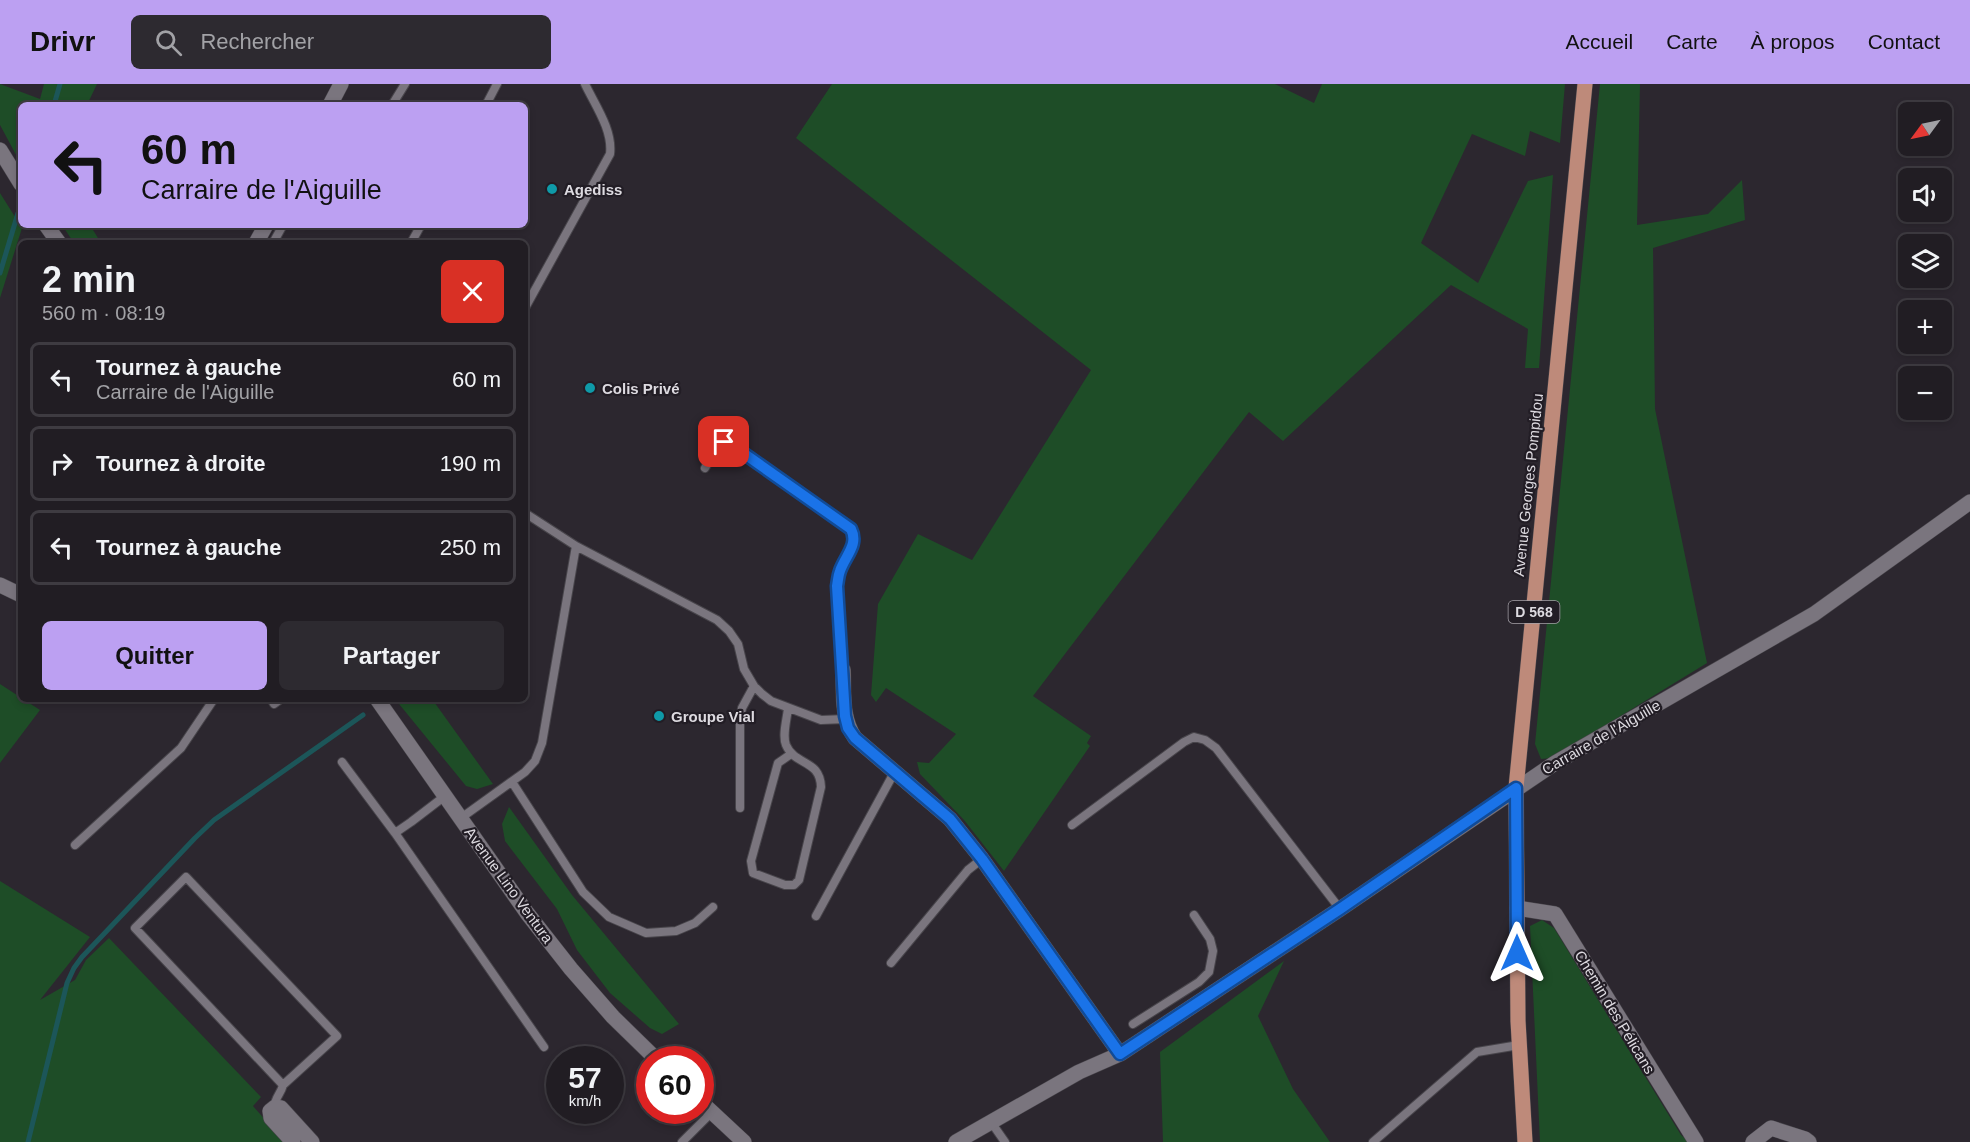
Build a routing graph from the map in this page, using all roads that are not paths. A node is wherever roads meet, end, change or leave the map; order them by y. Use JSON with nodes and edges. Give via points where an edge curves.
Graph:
{"nodes":[{"id":1,"x":342,"y":84,"type":"edge"},
{"id":2,"x":405,"y":84,"type":"edge"},
{"id":3,"x":497,"y":84,"type":"edge"},
{"id":4,"x":585,"y":84,"type":"edge"},
{"id":5,"x":1585,"y":84,"type":"edge"},
{"id":6,"x":332,"y":102,"type":"edge"},
{"id":7,"x":394,"y":102,"type":"edge"},
{"id":8,"x":488,"y":102,"type":"edge"},
{"id":9,"x":0,"y":150,"type":"edge"},
{"id":10,"x":18,"y":179,"type":"edge"},
{"id":11,"x":528,"y":303,"type":"edge"},
{"id":12,"x":705,"y":468,"type":"dead end"},
{"id":13,"x":1970,"y":502,"type":"edge"},
{"id":14,"x":528,"y":515,"type":"edge"},
{"id":15,"x":576,"y":546,"type":"junction"},
{"id":16,"x":0,"y":585,"type":"edge"},
{"id":17,"x":18,"y":594,"type":"edge"},
{"id":18,"x":843,"y":670,"type":"joint"},
{"id":19,"x":754,"y":686,"type":"junction"},
{"id":20,"x":212,"y":702,"type":"edge"},
{"id":21,"x":379,"y":702,"type":"edge"},
{"id":22,"x":788,"y":708,"type":"junction"},
{"id":23,"x":846,"y":720,"type":"junction"},
{"id":24,"x":791,"y":754,"type":"junction"},
{"id":25,"x":342,"y":762,"type":"dead end"},
{"id":26,"x":895,"y":771,"type":"junction"},
{"id":27,"x":512,"y":782,"type":"junction"},
{"id":28,"x":1516,"y":788,"type":"junction"},
{"id":29,"x":445,"y":796,"type":"junction"},
{"id":30,"x":740,"y":808,"type":"dead end"},
{"id":31,"x":461,"y":818,"type":"junction"},
{"id":32,"x":1072,"y":825,"type":"dead end"},
{"id":33,"x":395,"y":832,"type":"junction"},
{"id":34,"x":75,"y":845,"type":"dead end"},
{"id":35,"x":982,"y":859,"type":"junction"},
{"id":36,"x":713,"y":907,"type":"dead end"},
{"id":37,"x":1517,"y":908,"type":"junction"},
{"id":38,"x":1340,"y":909,"type":"junction"},
{"id":39,"x":1194,"y":915,"type":"dead end"},
{"id":40,"x":816,"y":916,"type":"dead end"},
{"id":41,"x":891,"y":963,"type":"dead end"},
{"id":42,"x":1170,"y":1001,"type":"junction"},
{"id":43,"x":1179,"y":1015,"type":"junction"},
{"id":44,"x":1133,"y":1024,"type":"dead end"},
{"id":45,"x":1519,"y":1045,"type":"junction"},
{"id":46,"x":643,"y":1046,"type":"edge"},
{"id":47,"x":544,"y":1047,"type":"dead end"},
{"id":48,"x":1120,"y":1054,"type":"junction"},
{"id":49,"x":283,"y":1085,"type":"junction"},
{"id":50,"x":275,"y":1107,"type":"junction"},
{"id":51,"x":714,"y":1114,"type":"edge"},
{"id":52,"x":991,"y":1122,"type":"junction"},
{"id":53,"x":694,"y":1124,"type":"edge"},
{"id":54,"x":293,"y":1142,"type":"edge"},
{"id":55,"x":312,"y":1142,"type":"edge"},
{"id":56,"x":682,"y":1142,"type":"edge"},
{"id":57,"x":744,"y":1142,"type":"edge"},
{"id":58,"x":956,"y":1142,"type":"edge"},
{"id":59,"x":1005,"y":1142,"type":"edge"},
{"id":60,"x":1373,"y":1142,"type":"edge"},
{"id":61,"x":1525,"y":1142,"type":"edge"},
{"id":62,"x":1696,"y":1142,"type":"edge"},
{"id":63,"x":1753,"y":1142,"type":"edge"},
{"id":64,"x":1809,"y":1142,"type":"edge"}],
"edges":[{"from":1,"to":6,"type":"street"},
{"from":2,"to":7,"type":"lane"},
{"from":3,"to":8,"type":"lane"},
{"from":4,"to":11,"type":"lane","via":[[608,132],[610,154]]},
{"from":5,"to":28,"type":"main road","name":"Avenue Georges Pompidou","number":"D 568"},
{"from":9,"to":10,"type":"street"},
{"from":12,"to":18,"type":"lane","via":[[720,445],[729,443],[851,529],[854,542],[837,586]]},
{"from":13,"to":28,"type":"street","name":"Carraire de l'Aiguille","via":[[1814,614]]},
{"from":14,"to":15,"type":"lane"},
{"from":15,"to":19,"type":"lane","via":[[717,620],[738,644],[744,669]]},
{"from":15,"to":27,"type":"lane","via":[[542,743],[535,761]]},
{"from":16,"to":17,"type":"street"},
{"from":18,"to":23,"type":"street"},
{"from":19,"to":22,"type":"lane","via":[[771,701]]},
{"from":19,"to":30,"type":"lane","via":[[740,720]]},
{"from":20,"to":34,"type":"lane","via":[[181,748]]},
{"from":21,"to":29,"type":"street","name":"Avenue Lino Ventura"},
{"from":22,"to":23,"type":"lane","via":[[821,720]]},
{"from":22,"to":24,"type":"lane","via":[[785,737]]},
{"from":23,"to":26,"type":"street","via":[[855,738]]},
{"from":24,"to":24,"type":"lane","via":[[815,769],[821,787],[799,880],[794,885],[785,885],[753,873],[751,861],[778,763]]},
{"from":25,"to":33,"type":"lane"},
{"from":26,"to":35,"type":"street","via":[[950,819]]},
{"from":26,"to":40,"type":"lane"},
{"from":27,"to":31,"type":"lane"},
{"from":27,"to":36,"type":"lane","via":[[583,892],[609,917],[646,933],[676,931],[695,923]]},
{"from":28,"to":37,"type":"main road","name":"Avenue Georges Pompidou","number":"D 568"},
{"from":28,"to":38,"type":"street","name":"Carraire de l'Aiguille"},
{"from":29,"to":31,"type":"street","name":"Avenue Lino Ventura"},
{"from":29,"to":33,"type":"lane"},
{"from":31,"to":46,"type":"street","name":"Avenue Lino Ventura","via":[[527,914],[613,1017]]},
{"from":32,"to":38,"type":"lane","via":[[1184,742],[1194,737],[1205,740],[1216,748]]},
{"from":33,"to":47,"type":"lane"},
{"from":35,"to":41,"type":"lane","via":[[968,870]]},
{"from":35,"to":48,"type":"street"},
{"from":37,"to":45,"type":"main road","name":"Avenue Georges Pompidou","number":"D 568"},
{"from":37,"to":62,"type":"street","name":"Chemin des Pélicans","via":[[1555,914]]},
{"from":38,"to":43,"type":"street","name":"Carraire de l'Aiguille"},
{"from":39,"to":42,"type":"lane","via":[[1210,939],[1212,962],[1199,982]]},
{"from":42,"to":43,"type":"lane"},
{"from":42,"to":44,"type":"lane"},
{"from":43,"to":48,"type":"street","name":"Carraire de l'Aiguille"},
{"from":45,"to":60,"type":"lane","via":[[1477,1052]]},
{"from":45,"to":61,"type":"main road","name":"Avenue Georges Pompidou","number":"D 568"},
{"from":48,"to":52,"type":"street","name":"Carraire de l'Aiguille","via":[[1079,1072]]},
{"from":49,"to":49,"type":"lane","via":[[337,1036],[186,877],[135,927]]},
{"from":49,"to":50,"type":"lane"},
{"from":50,"to":54,"type":"street","via":[[270,1111],[271,1118]]},
{"from":50,"to":55,"type":"street","via":[[281,1108]]},
{"from":51,"to":57,"type":"street"},
{"from":52,"to":58,"type":"street","name":"Carraire de l'Aiguille"},
{"from":52,"to":59,"type":"lane"},
{"from":53,"to":56,"type":"lane"},
{"from":63,"to":64,"type":"street","via":[[1770,1128]]}]}
